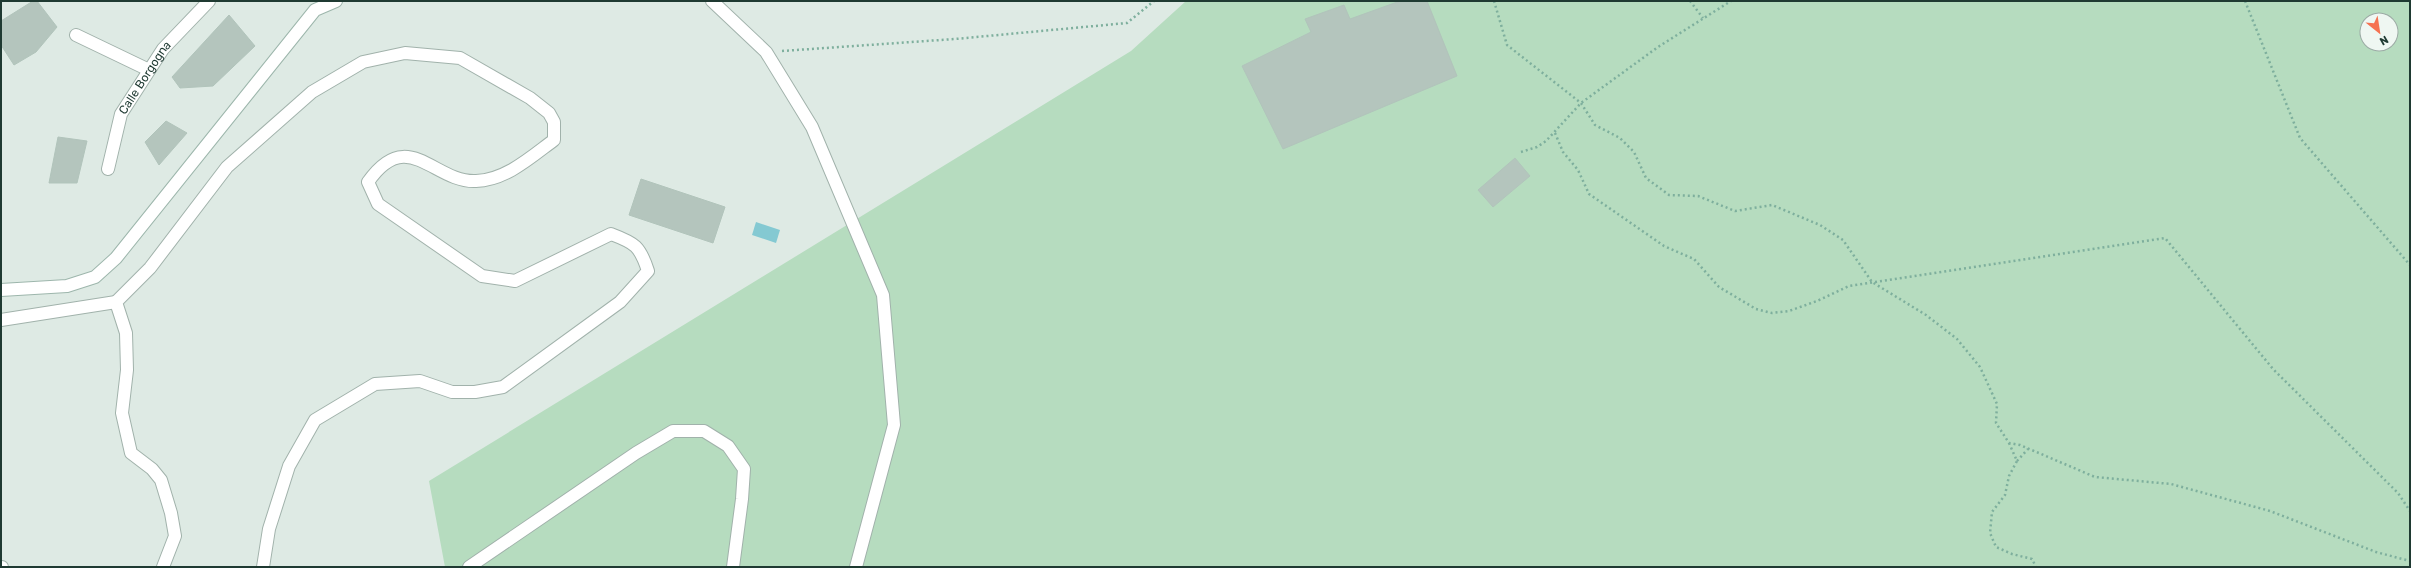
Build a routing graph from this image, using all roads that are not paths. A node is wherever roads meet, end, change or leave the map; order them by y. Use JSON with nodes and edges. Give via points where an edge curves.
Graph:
{"nodes":[{"id":1,"x":210,"y":1,"type":"edge"},
{"id":2,"x":336,"y":1,"type":"edge"},
{"id":3,"x":712,"y":1,"type":"edge"},
{"id":4,"x":76,"y":35,"type":"dead end"},
{"id":5,"x":149,"y":70,"type":"junction"},
{"id":6,"x":108,"y":169,"type":"dead end"},
{"id":7,"x":1,"y":290,"type":"edge"},
{"id":8,"x":116,"y":302,"type":"junction"},
{"id":9,"x":1,"y":320,"type":"edge"},
{"id":10,"x":163,"y":567,"type":"edge"},
{"id":11,"x":263,"y":567,"type":"edge"},
{"id":12,"x":468,"y":567,"type":"edge"},
{"id":13,"x":733,"y":567,"type":"edge"},
{"id":14,"x":856,"y":567,"type":"edge"}],
"edges":[{"from":1,"to":5,"type":"street","name":"Calle Borgogna","via":[[163,49]]},
{"from":2,"to":7,"type":"street","via":[[315,10],[116,258],[95,277],[66,286]]},
{"from":3,"to":14,"type":"street","via":[[766,52],[812,127],[883,295],[894,425]]},
{"from":4,"to":5,"type":"street"},
{"from":5,"to":6,"type":"street","name":"Calle Borgogna","via":[[122,114]]},
{"from":8,"to":9,"type":"street"},
{"from":8,"to":10,"type":"street","via":[[126,333],[127,370],[122,413],[131,453],[152,469],[161,480],[171,513],[175,536]]},
{"from":8,"to":11,"type":"street","via":[[150,268],[227,167],[312,92],[363,62],[406,52],[460,58],[530,98],[549,113],[554,122],[554,140],[504,174],[477,181],[459,180],[415,157],[395,159],[381,167],[368,182],[378,204],[482,276],[515,281],[611,234],[629,241],[643,253],[648,271],[620,302],[503,387],[475,392],[452,392],[420,381],[375,384],[314,420],[289,466],[268,529]]},
{"from":12,"to":13,"type":"street","via":[[636,453],[673,431],[704,431],[728,446],[744,469]]}]}
